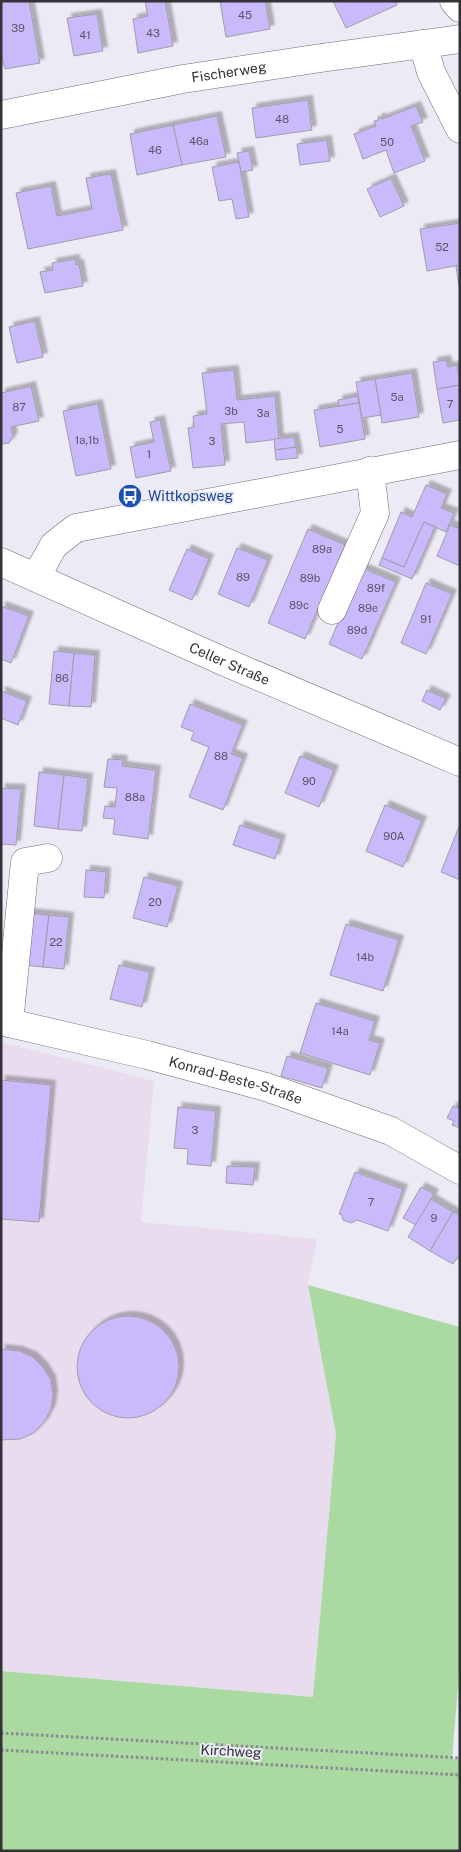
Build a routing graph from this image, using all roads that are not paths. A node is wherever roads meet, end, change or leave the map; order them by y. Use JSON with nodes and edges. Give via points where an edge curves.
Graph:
{"nodes":[{"id":1,"x":454,"y":1,"type":"edge"},
{"id":2,"x":460,"y":8,"type":"edge"},
{"id":3,"x":460,"y":39,"type":"edge"},
{"id":4,"x":423,"y":44,"type":"junction"},
{"id":5,"x":1,"y":116,"type":"edge"},
{"id":6,"x":460,"y":129,"type":"edge"},
{"id":7,"x":460,"y":455,"type":"edge"},
{"id":8,"x":370,"y":471,"type":"junction"},
{"id":9,"x":1,"y":562,"type":"edge"},
{"id":10,"x":36,"y":577,"type":"junction"},
{"id":11,"x":332,"y":610,"type":"dead end"},
{"id":12,"x":460,"y":762,"type":"edge"},
{"id":13,"x":48,"y":858,"type":"dead end"},
{"id":14,"x":5,"y":1022,"type":"edge"},
{"id":15,"x":460,"y":1170,"type":"edge"}],
"edges":[{"from":1,"to":2,"type":"street"},
{"from":3,"to":4,"type":"street","name":"Fischerweg"},
{"from":4,"to":5,"type":"street","name":"Fischerweg","via":[[183,80]]},
{"from":4,"to":6,"type":"street","via":[[431,72]]},
{"from":7,"to":8,"type":"street"},
{"from":8,"to":10,"type":"street","via":[[76,528],[54,544]]},
{"from":8,"to":11,"type":"street","via":[[375,513]]},
{"from":9,"to":10,"type":"street","name":"Celler Straße"},
{"from":10,"to":12,"type":"street","name":"Celler Straße"},
{"from":13,"to":14,"type":"street","via":[[25,862]]},
{"from":14,"to":15,"type":"street","name":"Konrad-Beste-Straße","via":[[266,1087],[391,1131]]}]}
